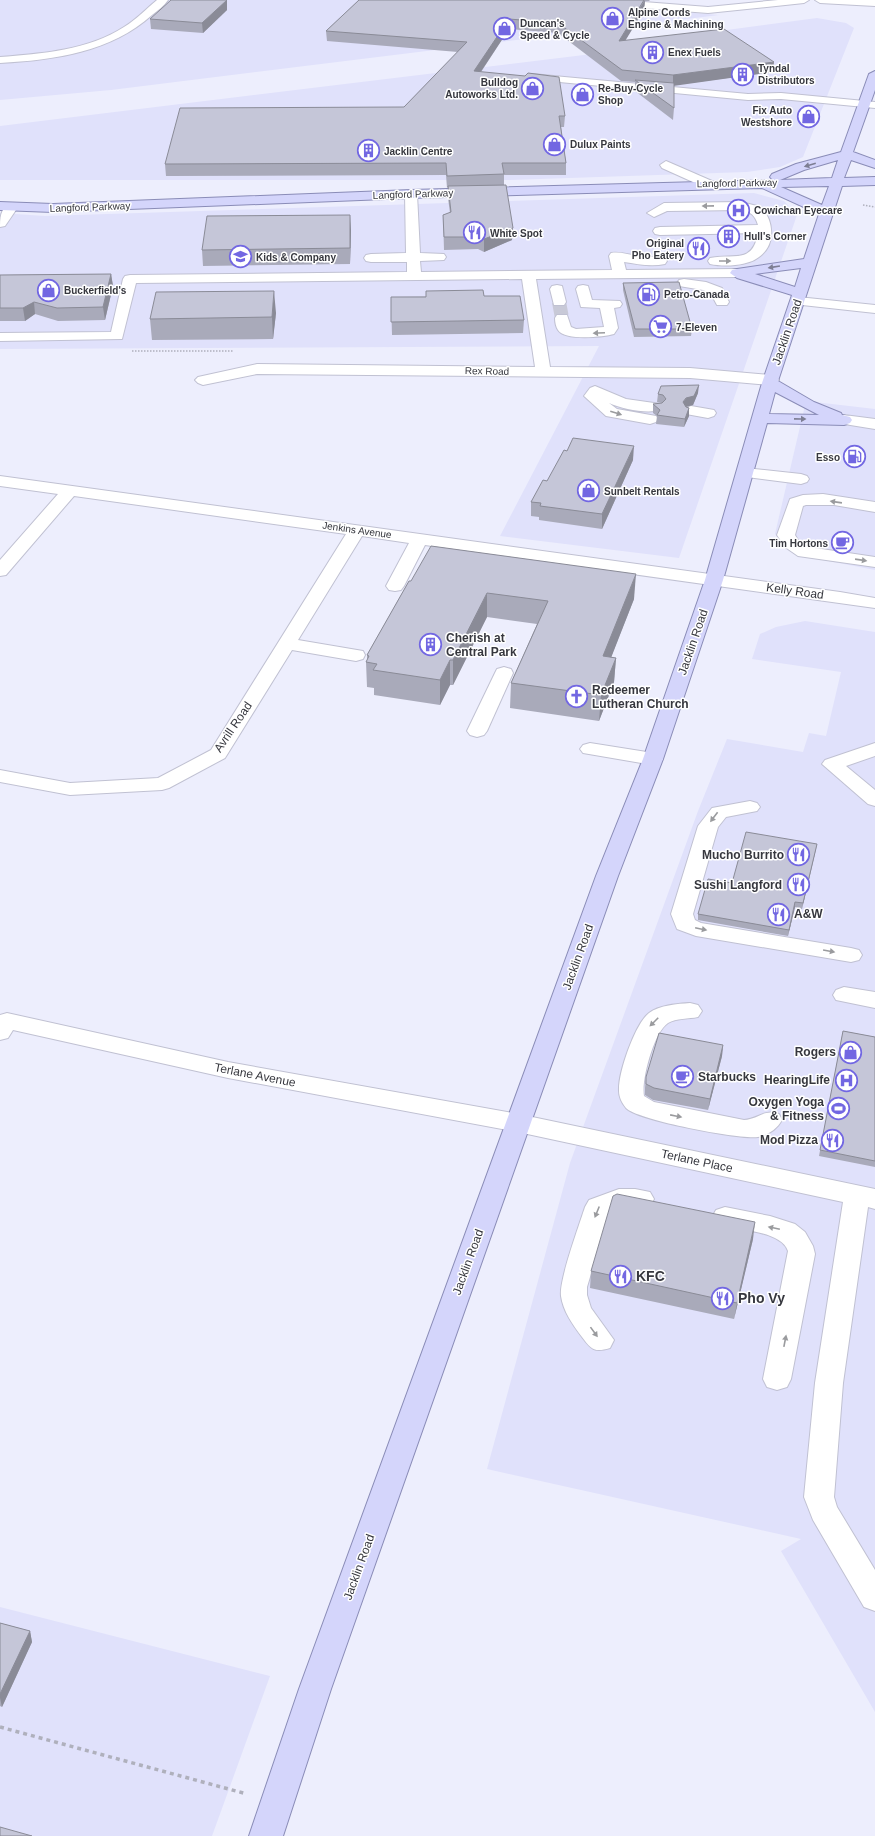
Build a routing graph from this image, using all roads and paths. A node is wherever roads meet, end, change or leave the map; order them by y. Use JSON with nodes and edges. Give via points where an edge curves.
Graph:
{"nodes":[{"id":1,"x":163,"y":0,"type":"edge"},
{"id":2,"x":578,"y":0,"type":"edge"},
{"id":3,"x":804,"y":0,"type":"edge"},
{"id":4,"x":820,"y":0,"type":"edge"},
{"id":5,"x":620,"y":2,"type":"edge"},
{"id":6,"x":875,"y":3,"type":"edge"},
{"id":7,"x":0,"y":60,"type":"edge"},
{"id":8,"x":532,"y":76,"type":"edge"},
{"id":9,"x":874,"y":82,"type":"edge"},
{"id":10,"x":869,"y":104,"type":"edge"},
{"id":11,"x":847,"y":154,"type":"junction"},
{"id":12,"x":875,"y":164,"type":"edge"},
{"id":13,"x":666,"y":165,"type":"dead end"},
{"id":14,"x":875,"y":180,"type":"edge"},
{"id":15,"x":837,"y":181,"type":"junction"},
{"id":16,"x":760,"y":183,"type":"junction"},
{"id":17,"x":708,"y":184,"type":"junction"},
{"id":18,"x":411,"y":194,"type":"junction"},
{"id":19,"x":863,"y":205,"type":"dead end"},
{"id":20,"x":6,"y":207,"type":"edge"},
{"id":21,"x":875,"y":207,"type":"edge"},
{"id":22,"x":826,"y":212,"type":"junction"},
{"id":23,"x":654,"y":213,"type":"dead end"},
{"id":24,"x":0,"y":223,"type":"edge"},
{"id":25,"x":764,"y":229,"type":"junction"},
{"id":26,"x":660,"y":231,"type":"dead end"},
{"id":27,"x":439,"y":257,"type":"dead end"},
{"id":28,"x":371,"y":258,"type":"dead end"},
{"id":29,"x":413,"y":258,"type":"junction"},
{"id":30,"x":811,"y":262,"type":"junction"},
{"id":31,"x":738,"y":273,"type":"junction"},
{"id":32,"x":620,"y":274,"type":"junction"},
{"id":33,"x":528,"y":275,"type":"junction"},
{"id":34,"x":414,"y":276,"type":"junction"},
{"id":35,"x":638,"y":279,"type":"junction"},
{"id":36,"x":583,"y":289,"type":"junction"},
{"id":37,"x":531,"y":294,"type":"junction"},
{"id":38,"x":799,"y":297,"type":"junction"},
{"id":39,"x":516,"y":298,"type":"edge"},
{"id":40,"x":125,"y":302,"type":"junction"},
{"id":41,"x":141,"y":302,"type":"dead end"},
{"id":42,"x":722,"y":302,"type":"dead end"},
{"id":43,"x":875,"y":310,"type":"edge"},
{"id":44,"x":562,"y":318,"type":"tunnel mouth"},
{"id":45,"x":0,"y":337,"type":"edge"},
{"id":46,"x":543,"y":372,"type":"junction"},
{"id":47,"x":203,"y":380,"type":"dead end"},
{"id":48,"x":770,"y":382,"type":"junction"},
{"id":49,"x":595,"y":391,"type":"dead end"},
{"id":50,"x":653,"y":413,"type":"dead end"},
{"id":51,"x":688,"y":417,"type":"edge"},
{"id":52,"x":761,"y":418,"type":"junction"},
{"id":53,"x":705,"y":419,"type":"dead end"},
{"id":54,"x":844,"y":420,"type":"junction"},
{"id":55,"x":875,"y":424,"type":"edge"},
{"id":56,"x":745,"y":473,"type":"junction"},
{"id":57,"x":801,"y":479,"type":"dead end"},
{"id":58,"x":0,"y":481,"type":"edge"},
{"id":59,"x":71,"y":490,"type":"junction"},
{"id":60,"x":875,"y":507,"type":"edge"},
{"id":61,"x":357,"y":530,"type":"junction"},
{"id":62,"x":420,"y":539,"type":"junction"},
{"id":63,"x":875,"y":562,"type":"edge"},
{"id":64,"x":0,"y":571,"type":"edge"},
{"id":65,"x":714,"y":580,"type":"junction"},
{"id":66,"x":395,"y":586,"type":"dead end"},
{"id":67,"x":875,"y":603,"type":"edge"},
{"id":68,"x":286,"y":644,"type":"junction"},
{"id":69,"x":356,"y":655,"type":"dead end"},
{"id":70,"x":504,"y":673,"type":"dead end"},
{"id":71,"x":477,"y":731,"type":"dead end"},
{"id":72,"x":590,"y":749,"type":"dead end"},
{"id":73,"x":875,"y":749,"type":"edge"},
{"id":74,"x":653,"y":759,"type":"junction"},
{"id":75,"x":0,"y":776,"type":"edge"},
{"id":76,"x":875,"y":800,"type":"edge"},
{"id":77,"x":750,"y":807,"type":"dead end"},
{"id":78,"x":851,"y":955,"type":"dead end"},
{"id":79,"x":844,"y":995,"type":"dead end"},
{"id":80,"x":875,"y":1000,"type":"edge"},
{"id":81,"x":690,"y":1011,"type":"dead end"},
{"id":82,"x":0,"y":1032,"type":"edge"},
{"id":83,"x":770,"y":1120,"type":"dead end"},
{"id":84,"x":518,"y":1123,"type":"junction"},
{"id":85,"x":866,"y":1197,"type":"edge"},
{"id":86,"x":667,"y":1205,"type":"edge"},
{"id":87,"x":706,"y":1213,"type":"edge"},
{"id":88,"x":600,"y":1340,"type":"dead end"},
{"id":89,"x":777,"y":1379,"type":"dead end"},
{"id":90,"x":875,"y":1598,"type":"edge"},
{"id":91,"x":0,"y":1728,"type":"edge"},
{"id":92,"x":276,"y":1802,"type":"junction"},
{"id":93,"x":266,"y":1836,"type":"edge"}],
"edges":[{"from":1,"to":7,"type":"street","via":[[123,32],[89,46],[53,54]]},
{"from":2,"to":5,"type":"street"},
{"from":3,"to":5,"type":"street","via":[[716,9]]},
{"from":4,"to":6,"type":"street"},
{"from":8,"to":10,"type":"street","via":[[748,97],[780,96]]},
{"from":9,"to":10,"type":"main road","name":"Jacklin Road"},
{"from":10,"to":11,"type":"main road","name":"Jacklin Road"},
{"from":11,"to":12,"type":"main road"},
{"from":11,"to":15,"type":"main road","name":"Jacklin Road"},
{"from":11,"to":16,"type":"main road","one_way":true,"via":[[800,167]]},
{"from":13,"to":17,"type":"street"},
{"from":14,"to":15,"type":"main road","name":"Langford Parkway"},
{"from":15,"to":16,"type":"main road","name":"Langford Parkway"},
{"from":15,"to":22,"type":"main road","name":"Jacklin Road"},
{"from":16,"to":17,"type":"main road","name":"Langford Parkway"},
{"from":16,"to":22,"type":"main road"},
{"from":17,"to":18,"type":"main road","name":"Langford Parkway"},
{"from":18,"to":20,"type":"main road","name":"Langford Parkway","via":[[53,208]]},
{"from":18,"to":29,"type":"street"},
{"from":19,"to":21,"type":"path"},
{"from":20,"to":24,"type":"street"},
{"from":22,"to":30,"type":"main road","name":"Jacklin Road"},
{"from":25,"to":23,"type":"street","one_way":true,"via":[[758,211],[741,206],[664,207]]},
{"from":25,"to":26,"type":"street"},
{"from":32,"to":25,"type":"street","one_way":true,"via":[[616,256],[643,261],[744,260],[762,247]]},
{"from":27,"to":29,"type":"street"},
{"from":28,"to":29,"type":"street"},
{"from":29,"to":34,"type":"street"},
{"from":30,"to":31,"type":"main road","one_way":true},
{"from":30,"to":38,"type":"main road","name":"Jacklin Road"},
{"from":31,"to":35,"type":"street"},
{"from":31,"to":38,"type":"main road"},
{"from":32,"to":33,"type":"street"},
{"from":32,"to":35,"type":"street"},
{"from":33,"to":34,"type":"street"},
{"from":33,"to":37,"type":"street"},
{"from":34,"to":40,"type":"street","via":[[302,281],[130,279]]},
{"from":35,"to":36,"type":"street","via":[[582,285]]},
{"from":35,"to":42,"type":"street","via":[[706,286],[717,291]]},
{"from":36,"to":37,"type":"street","via":[[558,296]]},
{"from":36,"to":44,"type":"street","one_way":true,"via":[[586,304],[610,304],[609,331],[574,333],[564,329]]},
{"from":37,"to":39,"type":"street"},
{"from":37,"to":46,"type":"street"},
{"from":38,"to":43,"type":"street"},
{"from":38,"to":48,"type":"main road","name":"Jacklin Road"},
{"from":40,"to":41,"type":"street"},
{"from":40,"to":45,"type":"street","via":[[117,336]]},
{"from":46,"to":47,"type":"street","name":"Rex Road","via":[[257,369]]},
{"from":46,"to":48,"type":"street","name":"Rex Road","via":[[690,373]]},
{"from":48,"to":52,"type":"main road","name":"Jacklin Road"},
{"from":48,"to":54,"type":"main road","via":[[809,405]]},
{"from":49,"to":50,"type":"street","one_way":true,"via":[[592,396],[612,413]]},
{"from":51,"to":53,"type":"street"},
{"from":52,"to":54,"type":"main road","one_way":true},
{"from":52,"to":56,"type":"main road","name":"Jacklin Road"},
{"from":54,"to":55,"type":"street"},
{"from":56,"to":57,"type":"street"},
{"from":56,"to":65,"type":"main road","name":"Jacklin Road"},
{"from":58,"to":59,"type":"street","name":"Jenkins Avenue"},
{"from":59,"to":61,"type":"street","name":"Jenkins Avenue"},
{"from":59,"to":64,"type":"street"},
{"from":60,"to":63,"type":"street","one_way":true,"via":[[820,499],[799,501],[796,503],[786,534],[787,539],[804,552]]},
{"from":61,"to":62,"type":"street","name":"Jenkins Avenue"},
{"from":61,"to":68,"type":"street","name":"Avrill Road"},
{"from":62,"to":65,"type":"street","name":"Jenkins Avenue"},
{"from":62,"to":66,"type":"street"},
{"from":65,"to":67,"type":"street","name":"Kelly Road"},
{"from":65,"to":74,"type":"main road","name":"Jacklin Road"},
{"from":68,"to":69,"type":"street"},
{"from":68,"to":75,"type":"street","name":"Avrill Road","via":[[218,754],[162,784],[70,789]]},
{"from":70,"to":71,"type":"street"},
{"from":72,"to":74,"type":"street"},
{"from":73,"to":76,"type":"street","via":[[832,764]]},
{"from":74,"to":84,"type":"main road","name":"Jacklin Road","via":[[607,876]]},
{"from":77,"to":78,"type":"street","one_way":true,"via":[[719,812],[708,826],[682,914],[685,924],[696,929]]},
{"from":79,"to":80,"type":"street"},
{"from":81,"to":83,"type":"street","one_way":true,"via":[[657,1018],[648,1028],[631,1087],[633,1101],[649,1110],[744,1129],[758,1128]]},
{"from":82,"to":84,"type":"street","name":"Terlane Avenue","via":[[7,1021],[228,1070]]},
{"from":84,"to":85,"type":"street","name":"Terlane Place"},
{"from":84,"to":92,"type":"main road","name":"Jacklin Road"},
{"from":85,"to":90,"type":"street","via":[[829,1383],[819,1497],[823,1511]]},
{"from":86,"to":88,"type":"street","one_way":true,"via":[[636,1198],[622,1198],[610,1200],[598,1207],[573,1298],[576,1308]]},
{"from":89,"to":87,"type":"street","one_way":true,"via":[[802,1254],[799,1244],[793,1236],[783,1230]]},
{"from":91,"to":92,"type":"path"},
{"from":92,"to":93,"type":"main road","name":"Jacklin Road"}]}
